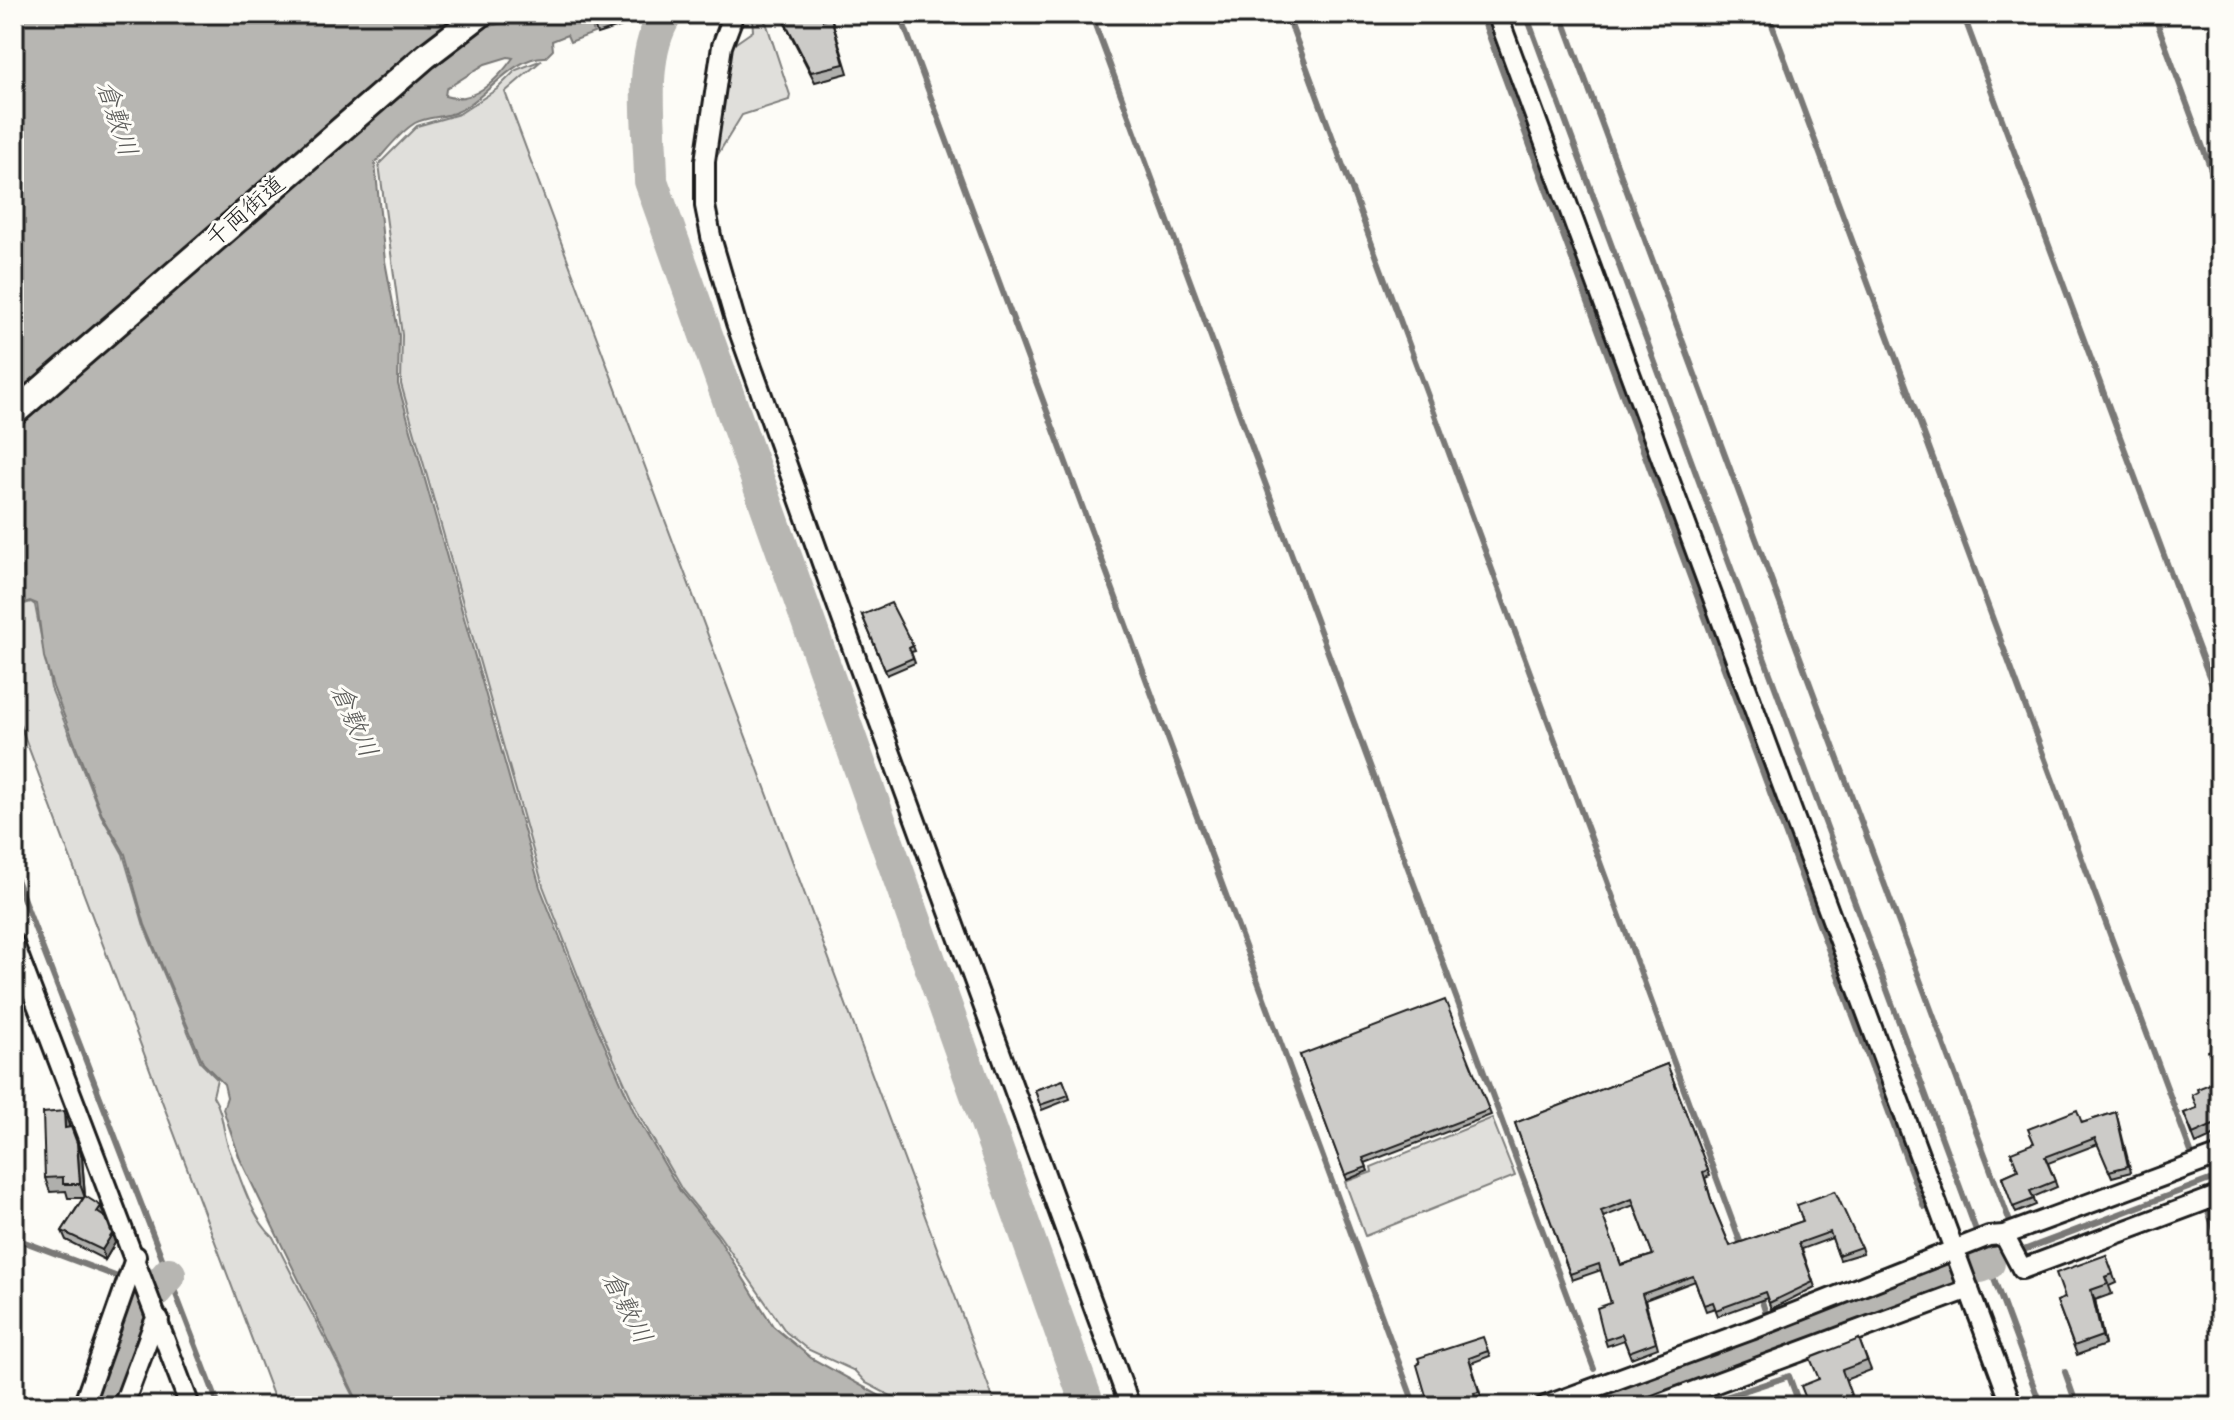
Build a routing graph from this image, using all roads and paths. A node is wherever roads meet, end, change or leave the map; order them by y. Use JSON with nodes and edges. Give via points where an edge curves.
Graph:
{"nodes":[{"id":1,"x":481,"y":14,"type":"edge"},
{"id":2,"x":734,"y":14,"type":"edge"},
{"id":3,"x":1497,"y":14,"type":"edge"},
{"id":4,"x":14,"y":413,"type":"edge"},
{"id":5,"x":14,"y":944,"type":"edge"},
{"id":6,"x":2220,"y":1155,"type":"edge"},
{"id":7,"x":2220,"y":1195,"type":"edge"},
{"id":8,"x":1980,"y":1241,"type":"junction"},
{"id":9,"x":136,"y":1256,"type":"junction"},
{"id":10,"x":1969,"y":1289,"type":"junction"},
{"id":11,"x":157,"y":1312,"type":"junction"},
{"id":12,"x":83,"y":1406,"type":"edge"},
{"id":13,"x":123,"y":1406,"type":"edge"},
{"id":14,"x":190,"y":1406,"type":"edge"},
{"id":15,"x":1130,"y":1406,"type":"edge"},
{"id":16,"x":1545,"y":1406,"type":"edge"},
{"id":17,"x":1654,"y":1406,"type":"edge"},
{"id":18,"x":2012,"y":1406,"type":"edge"}],
"edges":[{"from":1,"to":4,"type":"street","name":"千両街道"},
{"from":2,"to":15,"type":"street","via":[[722,46],[705,161],[712,241],[736,323],[860,669]]},
{"from":3,"to":8,"type":"street"},
{"from":5,"to":9,"type":"street"},
{"from":6,"to":8,"type":"street"},
{"from":7,"to":8,"type":"street","via":[[2022,1269]]},
{"from":8,"to":10,"type":"street"},
{"from":8,"to":16,"type":"street"},
{"from":9,"to":11,"type":"street"},
{"from":9,"to":12,"type":"street"},
{"from":10,"to":17,"type":"street"},
{"from":10,"to":18,"type":"street"},
{"from":11,"to":13,"type":"street"},
{"from":11,"to":14,"type":"street"}]}
